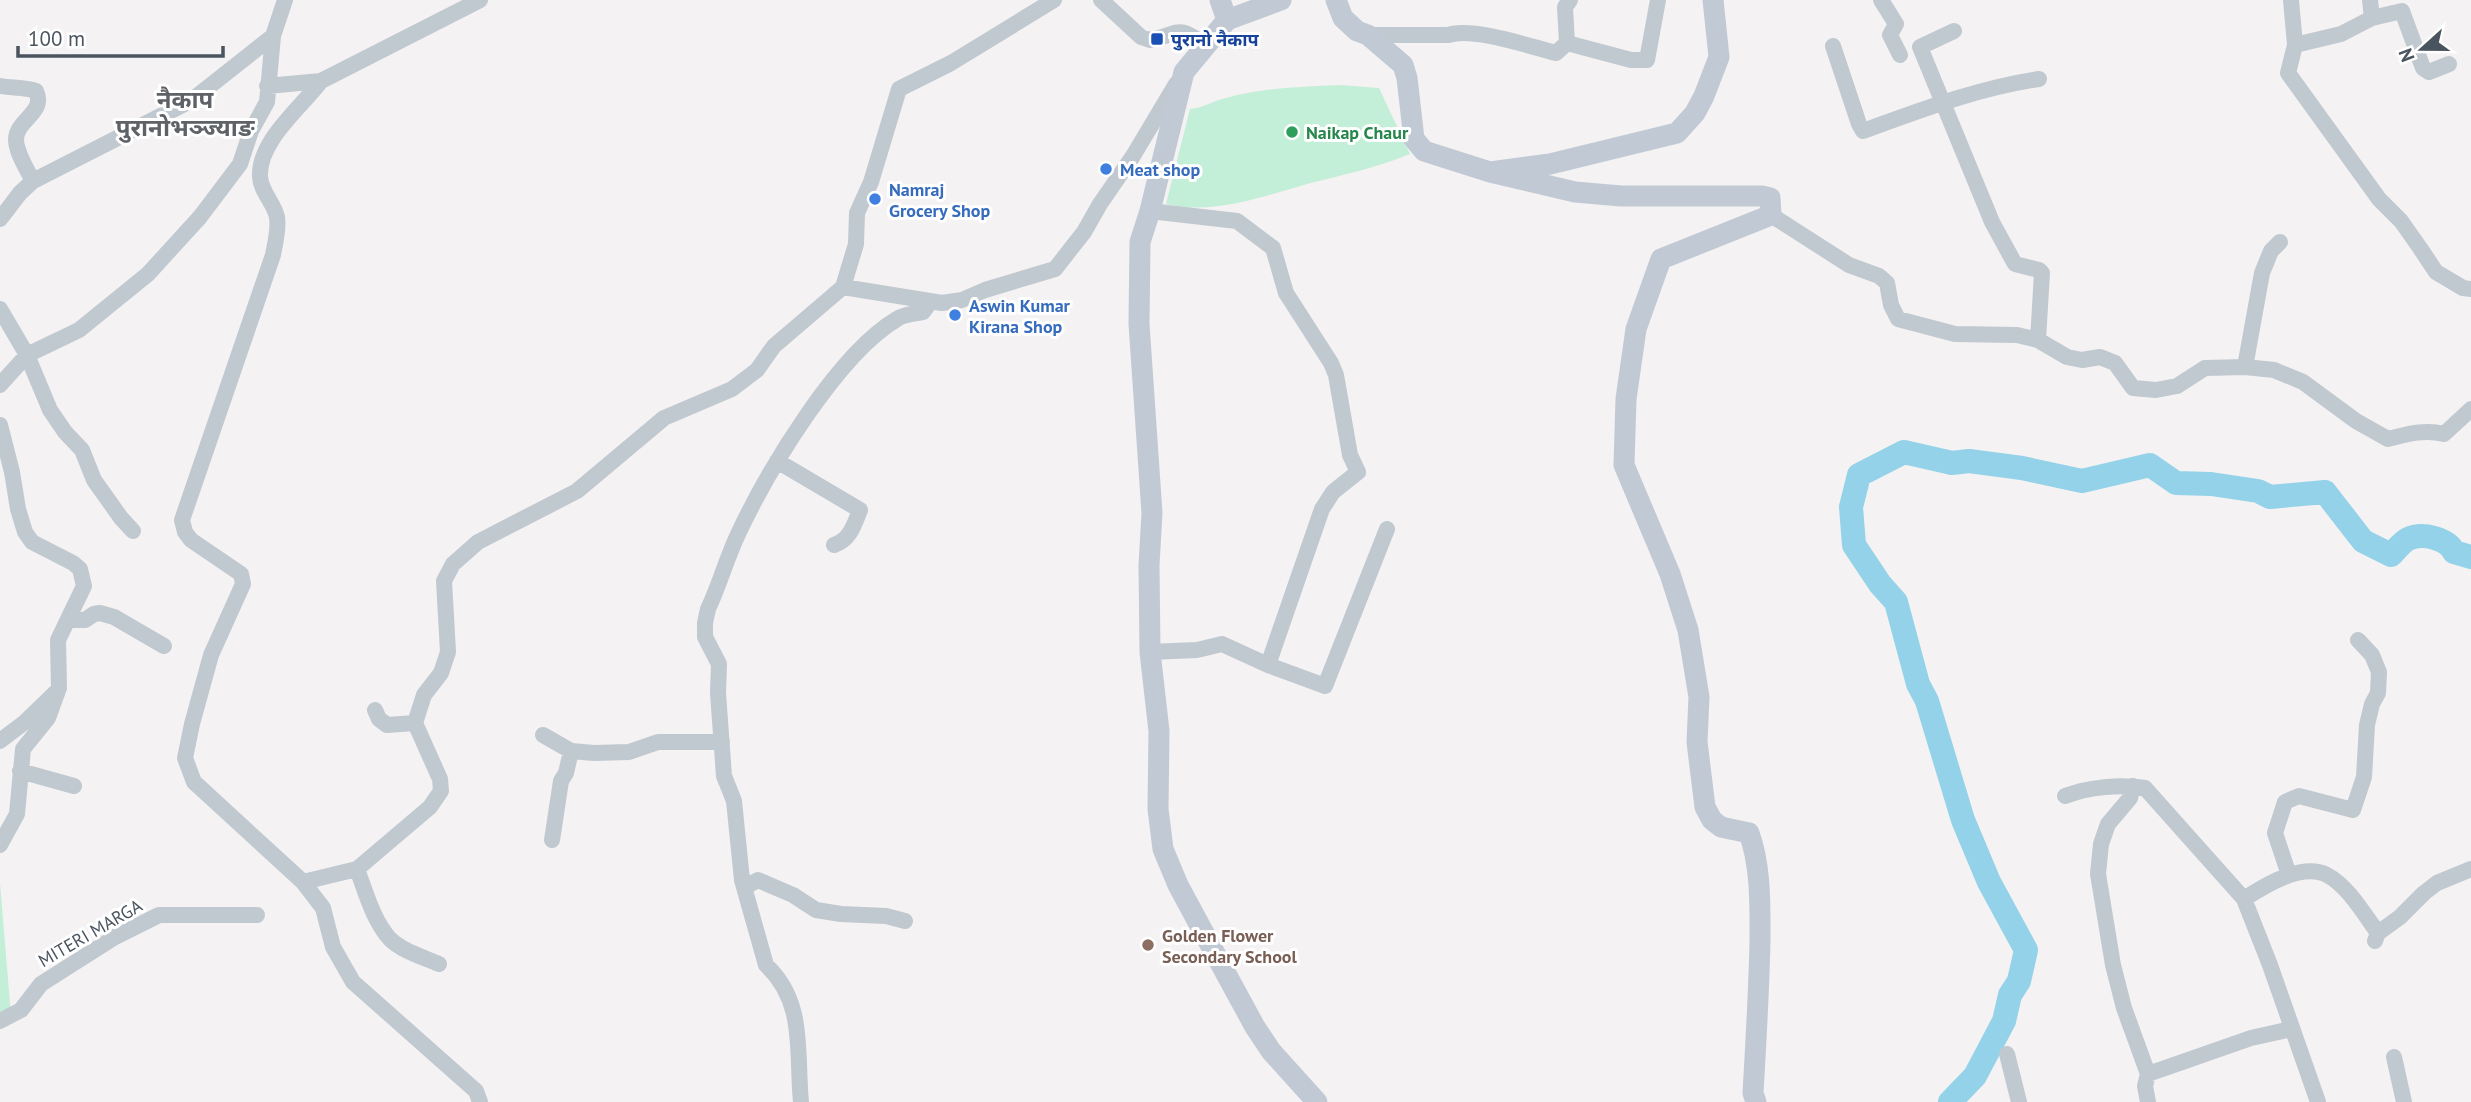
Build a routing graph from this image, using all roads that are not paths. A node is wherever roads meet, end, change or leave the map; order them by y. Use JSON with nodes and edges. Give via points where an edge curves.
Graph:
{"nodes":[{"id":1,"x":285,"y":0,"type":"edge"},
{"id":2,"x":480,"y":0,"type":"edge"},
{"id":3,"x":1054,"y":0,"type":"edge"},
{"id":4,"x":1101,"y":0,"type":"edge"},
{"id":5,"x":1220,"y":0,"type":"edge"},
{"id":6,"x":1281,"y":0,"type":"edge"},
{"id":7,"x":1336,"y":0,"type":"edge"},
{"id":8,"x":1570,"y":0,"type":"edge"},
{"id":9,"x":1658,"y":0,"type":"edge"},
{"id":10,"x":1713,"y":0,"type":"edge"},
{"id":11,"x":1881,"y":0,"type":"edge"},
{"id":12,"x":2291,"y":0,"type":"edge"},
{"id":13,"x":2370,"y":0,"type":"edge"},
{"id":14,"x":2372,"y":18,"type":"junction"},
{"id":15,"x":1227,"y":20,"type":"junction"},
{"id":16,"x":1954,"y":32,"type":"dead end"},
{"id":17,"x":273,"y":36,"type":"junction"},
{"id":18,"x":1368,"y":36,"type":"junction"},
{"id":19,"x":1567,"y":43,"type":"junction"},
{"id":20,"x":1205,"y":45,"type":"junction"},
{"id":21,"x":2295,"y":45,"type":"junction"},
{"id":22,"x":1833,"y":46,"type":"dead end"},
{"id":23,"x":1920,"y":47,"type":"junction"},
{"id":24,"x":2449,"y":64,"type":"dead end"},
{"id":25,"x":1184,"y":72,"type":"junction"},
{"id":26,"x":2039,"y":79,"type":"dead end"},
{"id":27,"x":321,"y":81,"type":"junction"},
{"id":28,"x":0,"y":86,"type":"edge"},
{"id":29,"x":267,"y":86,"type":"junction"},
{"id":30,"x":1944,"y":102,"type":"junction"},
{"id":31,"x":1490,"y":173,"type":"junction"},
{"id":32,"x":33,"y":181,"type":"junction"},
{"id":33,"x":1150,"y":211,"type":"junction"},
{"id":34,"x":1771,"y":215,"type":"junction"},
{"id":35,"x":0,"y":219,"type":"edge"},
{"id":36,"x":2280,"y":242,"type":"dead end"},
{"id":37,"x":843,"y":287,"type":"junction"},
{"id":38,"x":2471,"y":289,"type":"edge"},
{"id":39,"x":931,"y":301,"type":"junction"},
{"id":40,"x":0,"y":309,"type":"edge"},
{"id":41,"x":2038,"y":340,"type":"junction"},
{"id":42,"x":27,"y":355,"type":"junction"},
{"id":43,"x":2245,"y":367,"type":"junction"},
{"id":44,"x":0,"y":385,"type":"edge"},
{"id":45,"x":2471,"y":409,"type":"edge"},
{"id":46,"x":0,"y":425,"type":"edge"},
{"id":47,"x":777,"y":461,"type":"junction"},
{"id":48,"x":1387,"y":529,"type":"dead end"},
{"id":49,"x":134,"y":531,"type":"dead end"},
{"id":50,"x":834,"y":545,"type":"dead end"},
{"id":51,"x":68,"y":620,"type":"junction"},
{"id":52,"x":2358,"y":640,"type":"dead end"},
{"id":53,"x":163,"y":646,"type":"dead end"},
{"id":54,"x":1150,"y":652,"type":"junction"},
{"id":55,"x":1268,"y":664,"type":"junction"},
{"id":56,"x":59,"y":688,"type":"junction"},
{"id":57,"x":375,"y":710,"type":"dead end"},
{"id":58,"x":415,"y":723,"type":"junction"},
{"id":59,"x":543,"y":735,"type":"dead end"},
{"id":60,"x":0,"y":741,"type":"edge"},
{"id":61,"x":722,"y":742,"type":"junction"},
{"id":62,"x":571,"y":751,"type":"junction"},
{"id":63,"x":20,"y":771,"type":"junction"},
{"id":64,"x":74,"y":786,"type":"dead end"},
{"id":65,"x":2133,"y":786,"type":"junction"},
{"id":66,"x":2065,"y":796,"type":"dead end"},
{"id":67,"x":552,"y":840,"type":"dead end"},
{"id":68,"x":0,"y":845,"type":"edge"},
{"id":69,"x":357,"y":869,"type":"junction"},
{"id":70,"x":2471,"y":869,"type":"edge"},
{"id":71,"x":2289,"y":876,"type":"junction"},
{"id":72,"x":303,"y":882,"type":"junction"},
{"id":73,"x":745,"y":887,"type":"junction"},
{"id":74,"x":2244,"y":899,"type":"junction"},
{"id":75,"x":257,"y":915,"type":"dead end"},
{"id":76,"x":905,"y":921,"type":"dead end"},
{"id":77,"x":439,"y":964,"type":"dead end"},
{"id":78,"x":0,"y":1021,"type":"edge"},
{"id":79,"x":2291,"y":1029,"type":"junction"},
{"id":80,"x":2007,"y":1054,"type":"dead end"},
{"id":81,"x":2395,"y":1057,"type":"dead end"},
{"id":82,"x":2148,"y":1074,"type":"junction"},
{"id":83,"x":480,"y":1102,"type":"edge"},
{"id":84,"x":801,"y":1102,"type":"edge"},
{"id":85,"x":1317,"y":1102,"type":"edge"},
{"id":86,"x":1756,"y":1102,"type":"edge"},
{"id":87,"x":2019,"y":1102,"type":"edge"},
{"id":88,"x":2148,"y":1102,"type":"edge"},
{"id":89,"x":2318,"y":1102,"type":"edge"},
{"id":90,"x":2404,"y":1102,"type":"edge"}],
"edges":[{"from":1,"to":17,"type":"street"},
{"from":2,"to":27,"type":"street"},
{"from":3,"to":37,"type":"street","via":[[899,89],[857,213],[856,244]]},
{"from":4,"to":20,"type":"street","via":[[1141,37],[1150,40],[1174,31],[1187,32]]},
{"from":5,"to":15,"type":"street"},
{"from":6,"to":15,"type":"street"},
{"from":7,"to":18,"type":"street","via":[[1343,18]]},
{"from":8,"to":19,"type":"street","via":[[1565,7]]},
{"from":9,"to":19,"type":"street","via":[[1647,60]]},
{"from":10,"to":31,"type":"street","via":[[1719,57],[1695,113],[1677,133],[1550,164]]},
{"from":11,"to":23,"type":"street","via":[[1896,24],[1890,35],[1895,57]]},
{"from":12,"to":21,"type":"street"},
{"from":13,"to":14,"type":"street"},
{"from":14,"to":21,"type":"street","via":[[2341,34]]},
{"from":14,"to":24,"type":"street","via":[[2402,11],[2423,68],[2429,72]]},
{"from":15,"to":20,"type":"street"},
{"from":16,"to":23,"type":"street"},
{"from":17,"to":29,"type":"street"},
{"from":17,"to":32,"type":"street","via":[[192,100]]},
{"from":18,"to":19,"type":"street","via":[[1457,32],[1556,52]]},
{"from":18,"to":31,"type":"street","via":[[1403,65],[1413,139],[1424,151]]},
{"from":20,"to":25,"type":"street"},
{"from":21,"to":38,"type":"street","via":[[2288,74],[2436,272]]},
{"from":22,"to":30,"type":"street","via":[[1863,131]]},
{"from":23,"to":30,"type":"street"},
{"from":25,"to":33,"type":"street"},
{"from":25,"to":39,"type":"street","via":[[1084,232],[1055,269],[962,300]]},
{"from":26,"to":30,"type":"street"},
{"from":27,"to":29,"type":"street"},
{"from":27,"to":72,"type":"street","via":[[275,132],[266,155],[260,175],[276,215],[273,255],[182,520],[191,540],[241,574],[243,584],[211,654],[185,758],[194,782]]},
{"from":28,"to":32,"type":"street","via":[[30,88],[39,98],[36,111],[17,131],[16,141]]},
{"from":29,"to":42,"type":"street","via":[[267,102],[240,164],[200,217],[148,274],[79,330]]},
{"from":30,"to":41,"type":"street","via":[[1992,222],[2015,264],[2042,273]]},
{"from":31,"to":34,"type":"street","via":[[1575,192],[1621,196],[1762,196],[1770,198]]},
{"from":32,"to":35,"type":"street"},
{"from":33,"to":54,"type":"street","via":[[1140,242],[1139,324],[1152,513]]},
{"from":33,"to":55,"type":"street","via":[[1237,221],[1273,248],[1286,293],[1336,375],[1350,455],[1358,471],[1333,492],[1322,509]]},
{"from":34,"to":41,"type":"street","via":[[1849,265],[1879,276],[1887,283],[1898,319],[1955,334]]},
{"from":34,"to":86,"type":"street","via":[[1661,259],[1636,329],[1626,399],[1624,465],[1688,630],[1699,698],[1697,742],[1705,807],[1721,827],[1749,832],[1756,851],[1760,906]]},
{"from":36,"to":43,"type":"street","via":[[2265,261]]},
{"from":37,"to":39,"type":"street"},
{"from":37,"to":58,"type":"street","via":[[732,389],[664,418],[577,491],[478,542],[453,564],[444,581],[448,652],[441,673],[424,695]]},
{"from":39,"to":47,"type":"street","via":[[923,312],[900,317],[869,340]]},
{"from":40,"to":42,"type":"street"},
{"from":41,"to":43,"type":"street","via":[[2067,357],[2100,357],[2115,363],[2133,388],[2177,386],[2205,368]]},
{"from":42,"to":44,"type":"street"},
{"from":42,"to":49,"type":"street","via":[[50,410],[82,450],[94,480]]},
{"from":43,"to":45,"type":"street","via":[[2274,370],[2303,382],[2388,439],[2412,432],[2444,434]]},
{"from":46,"to":51,"type":"street","via":[[26,532],[32,542],[73,563],[83,577],[84,586]]},
{"from":47,"to":50,"type":"street","via":[[860,510],[844,542]]},
{"from":47,"to":61,"type":"street","via":[[738,534],[705,623],[705,637],[719,664]]},
{"from":48,"to":55,"type":"street","via":[[1325,685]]},
{"from":51,"to":53,"type":"street","via":[[85,620],[100,613]]},
{"from":51,"to":56,"type":"street","via":[[58,640]]},
{"from":52,"to":71,"type":"street","via":[[2379,671],[2378,693],[2367,725],[2364,777],[2353,810],[2299,796],[2285,802],[2275,833]]},
{"from":54,"to":55,"type":"street","via":[[1222,644]]},
{"from":54,"to":85,"type":"street","via":[[1159,731],[1158,809],[1163,849],[1180,890],[1255,1027]]},
{"from":56,"to":60,"type":"street"},
{"from":56,"to":63,"type":"street","via":[[48,718],[23,749]]},
{"from":57,"to":58,"type":"street","via":[[387,725]]},
{"from":58,"to":69,"type":"street","via":[[441,791],[430,807]]},
{"from":59,"to":62,"type":"street"},
{"from":61,"to":62,"type":"street","via":[[673,740],[629,752]]},
{"from":61,"to":73,"type":"street"},
{"from":62,"to":67,"type":"street","via":[[561,781]]},
{"from":63,"to":64,"type":"street"},
{"from":63,"to":68,"type":"street","via":[[17,814]]},
{"from":65,"to":66,"type":"street"},
{"from":65,"to":74,"type":"street","via":[[2154,795]]},
{"from":65,"to":82,"type":"street","via":[[2130,798],[2108,824],[2098,874],[2121,997]]},
{"from":69,"to":72,"type":"street"},
{"from":69,"to":77,"type":"street","via":[[374,914],[391,940]]},
{"from":70,"to":71,"type":"street","via":[[2424,892],[2377,937],[2345,891],[2325,874]]},
{"from":71,"to":74,"type":"street"},
{"from":72,"to":83,"type":"street","via":[[323,908],[333,947],[353,982],[476,1091]]},
{"from":73,"to":76,"type":"street","via":[[758,880],[816,910]]},
{"from":73,"to":84,"type":"street","via":[[766,965],[790,995],[797,1023]]},
{"from":74,"to":79,"type":"street"},
{"from":75,"to":78,"type":"street","name":"MITERI MARGA","via":[[159,915],[41,984],[21,1010]]},
{"from":79,"to":82,"type":"street"},
{"from":79,"to":89,"type":"street"},
{"from":80,"to":87,"type":"street"},
{"from":81,"to":90,"type":"street"},
{"from":82,"to":88,"type":"street"}]}
